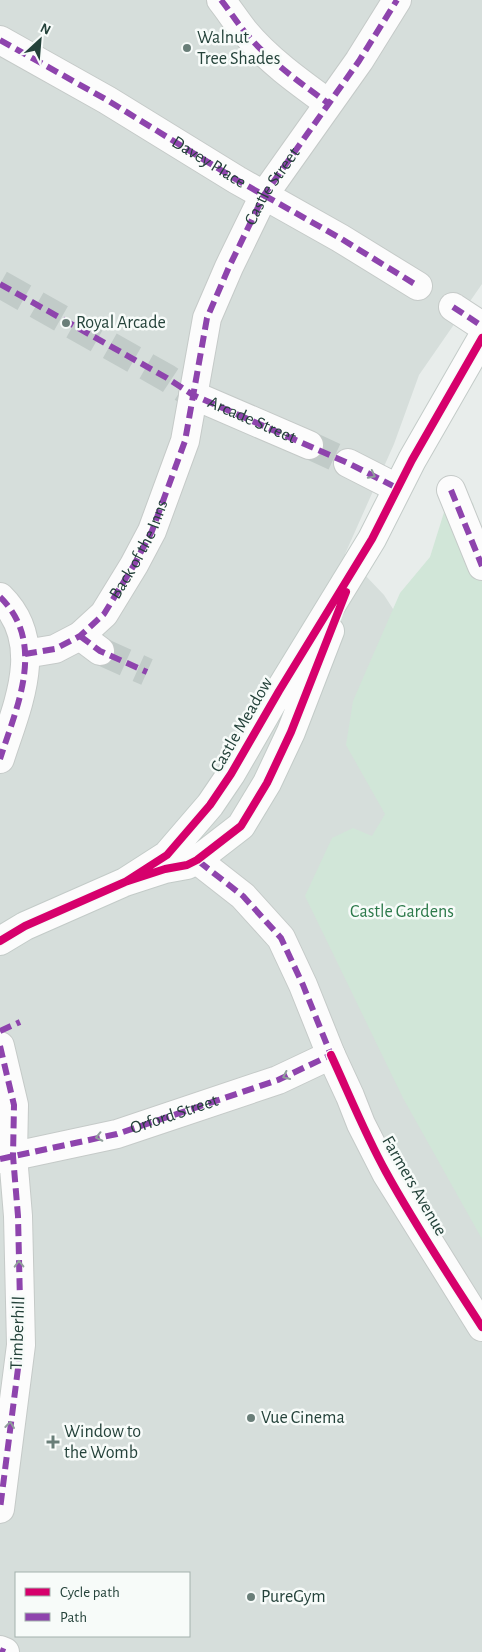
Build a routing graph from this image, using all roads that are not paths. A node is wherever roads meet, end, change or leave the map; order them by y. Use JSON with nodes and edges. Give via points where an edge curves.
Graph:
{"nodes":[{"id":1,"x":221,"y":0,"type":"edge"},
{"id":2,"x":397,"y":0,"type":"edge"},
{"id":3,"x":0,"y":40,"type":"edge"},
{"id":4,"x":328,"y":103,"type":"junction"},
{"id":5,"x":264,"y":196,"type":"junction"},
{"id":6,"x":418,"y":286,"type":"dead end"},
{"id":7,"x":453,"y":307,"type":"dead end"},
{"id":8,"x":482,"y":326,"type":"edge"},
{"id":9,"x":482,"y":338,"type":"edge"},
{"id":10,"x":193,"y":395,"type":"junction"},
{"id":11,"x":309,"y":445,"type":"tunnel mouth"},
{"id":12,"x":348,"y":463,"type":"tunnel mouth"},
{"id":13,"x":397,"y":488,"type":"junction"},
{"id":14,"x":451,"y":490,"type":"dead end"},
{"id":15,"x":358,"y":560,"type":"junction"},
{"id":16,"x":482,"y":566,"type":"edge"},
{"id":17,"x":0,"y":596,"type":"edge"},
{"id":18,"x":25,"y":654,"type":"junction"},
{"id":19,"x":0,"y":759,"type":"edge"},
{"id":20,"x":197,"y":860,"type":"junction"},
{"id":21,"x":125,"y":882,"type":"junction"},
{"id":22,"x":0,"y":941,"type":"edge"},
{"id":23,"x":0,"y":1046,"type":"edge"},
{"id":24,"x":330,"y":1055,"type":"junction"},
{"id":25,"x":6,"y":1158,"type":"edge"},
{"id":26,"x":482,"y":1327,"type":"edge"},
{"id":27,"x":0,"y":1508,"type":"edge"},
{"id":28,"x":0,"y":1650,"type":"edge"},
{"id":29,"x":5,"y":1652,"type":"edge"}],
"edges":[{"from":1,"to":4,"type":"street","via":[[245,32],[269,56]]},
{"from":2,"to":4,"type":"street","name":"Castle Street"},
{"from":3,"to":5,"type":"street","name":"Davey Place","via":[[107,100]]},
{"from":4,"to":5,"type":"street","name":"Castle Street"},
{"from":5,"to":6,"type":"street","name":"Davey Place"},
{"from":5,"to":10,"type":"street","name":"Castle Street","via":[[207,318]]},
{"from":7,"to":8,"type":"street"},
{"from":9,"to":13,"type":"street","name":"Castle Meadow"},
{"from":10,"to":11,"type":"street","name":"Arcade Street"},
{"from":10,"to":18,"type":"street","name":"Back of the Inns","via":[[185,441],[152,531],[90,643]]},
{"from":12,"to":13,"type":"street","one_way":true},
{"from":13,"to":15,"type":"street","name":"Castle Meadow"},
{"from":14,"to":16,"type":"street"},
{"from":15,"to":20,"type":"street","name":"Castle Meadow","via":[[291,732],[267,783],[241,826]]},
{"from":15,"to":21,"type":"street","name":"Castle Meadow","via":[[210,805],[167,855]]},
{"from":17,"to":18,"type":"street","via":[[22,630]]},
{"from":18,"to":19,"type":"street","via":[[24,687]]},
{"from":20,"to":21,"type":"street"},
{"from":20,"to":24,"type":"street","name":"Farmers Avenue","via":[[244,896],[280,938],[303,985]]},
{"from":21,"to":22,"type":"street","via":[[25,926]]},
{"from":23,"to":25,"type":"street","name":"Timberhill","via":[[14,1105]]},
{"from":24,"to":25,"type":"street","name":"Orford Street","one_way":true,"via":[[278,1080],[116,1134]]},
{"from":24,"to":26,"type":"street","name":"Farmers Avenue","via":[[386,1173]]},
{"from":27,"to":25,"type":"street","name":"Timberhill","one_way":true,"via":[[21,1345],[18,1216]]},
{"from":28,"to":29,"type":"street"}]}
